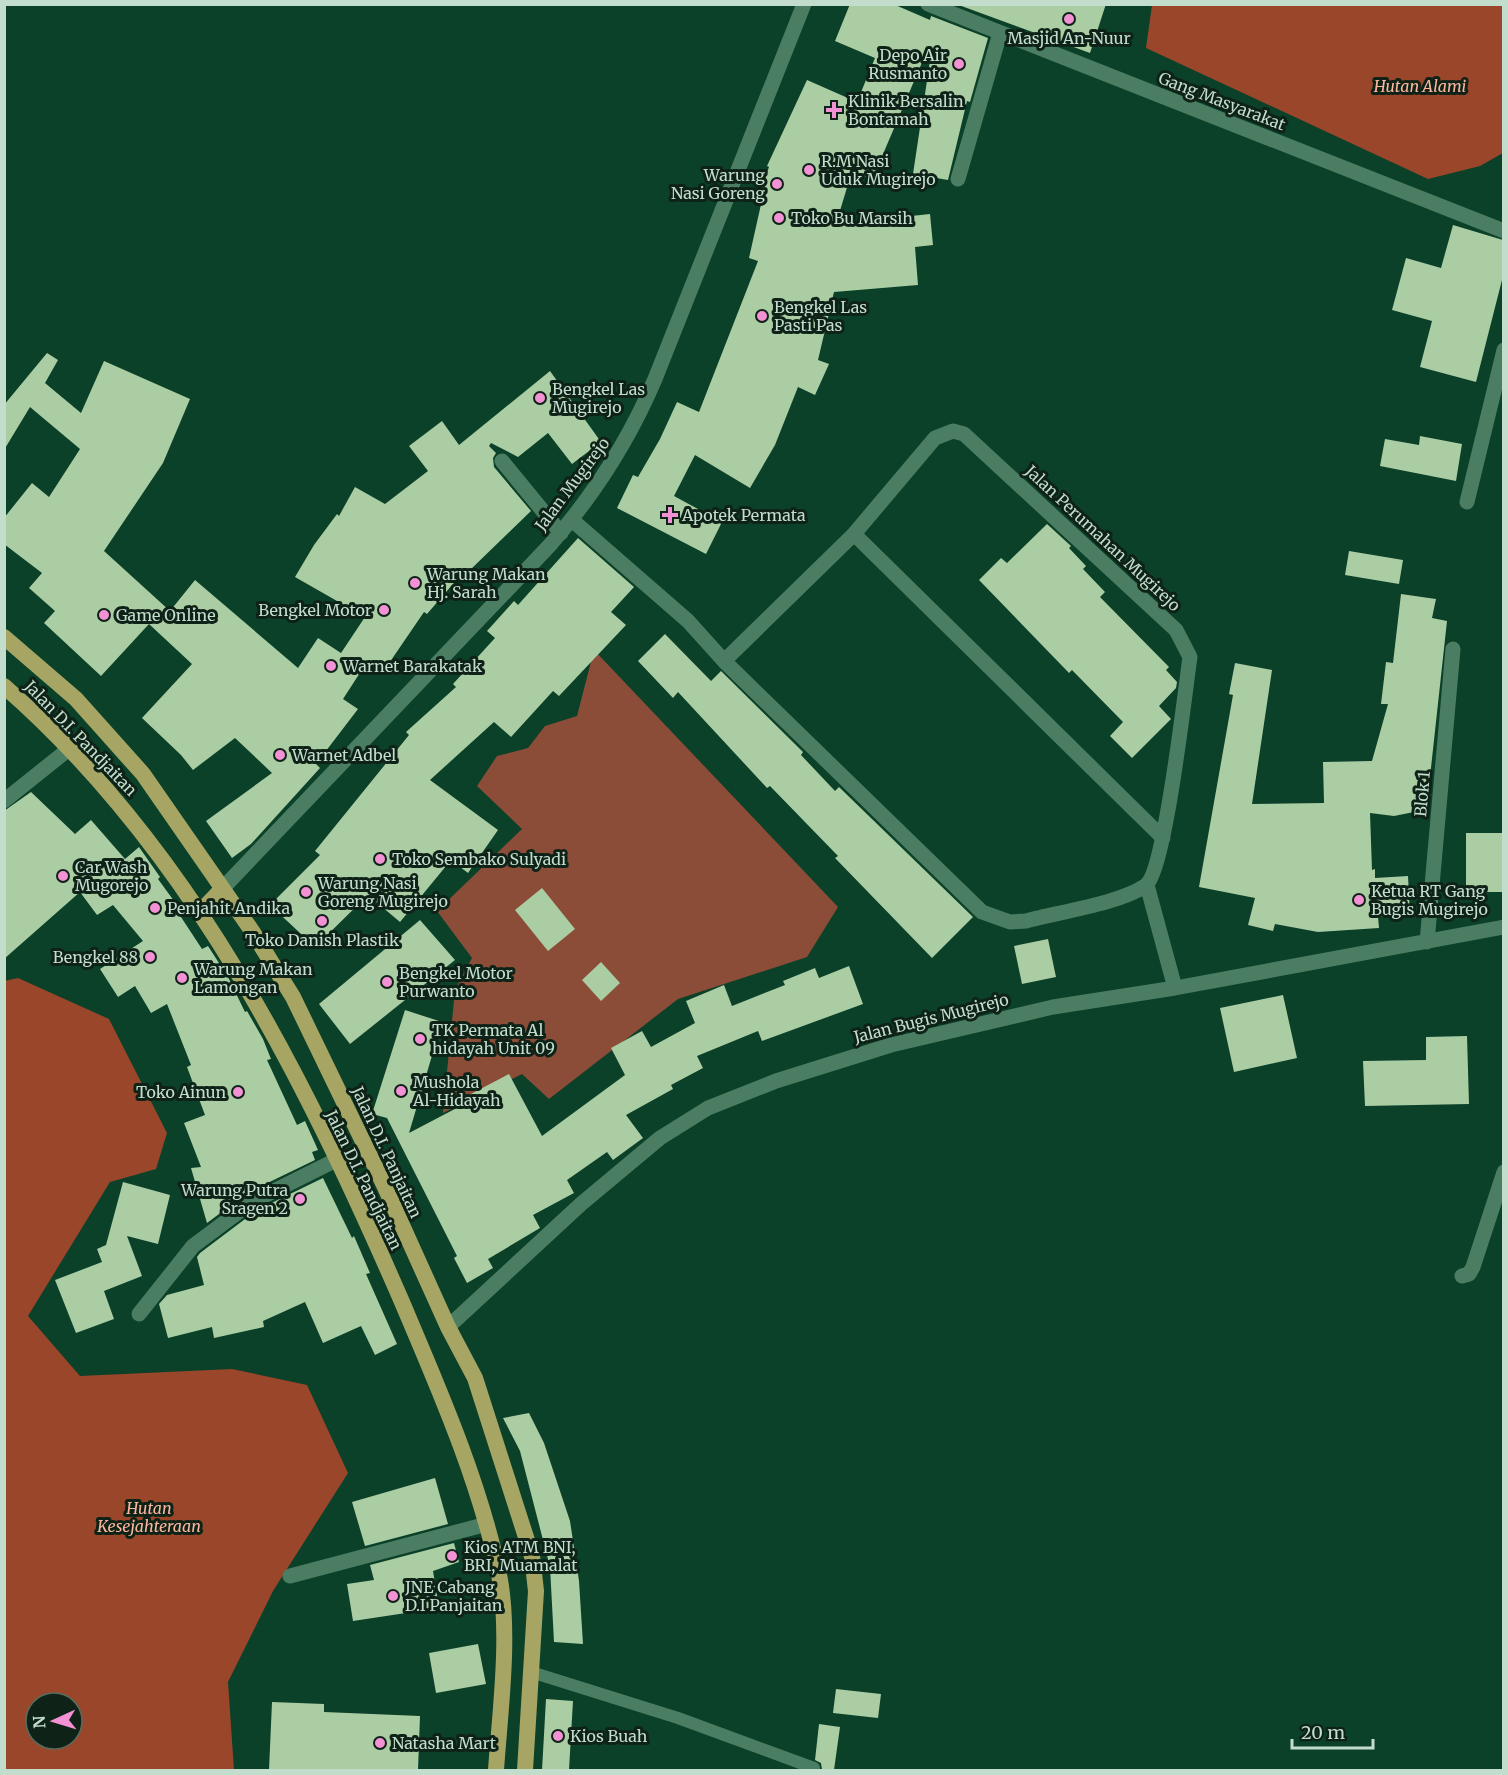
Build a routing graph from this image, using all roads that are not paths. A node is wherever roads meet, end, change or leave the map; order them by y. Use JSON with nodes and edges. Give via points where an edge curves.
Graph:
{"nodes":[{"id":1,"x":804,"y":4,"type":"edge"},
{"id":2,"x":928,"y":4,"type":"edge"},
{"id":3,"x":1000,"y":33,"type":"junction"},
{"id":4,"x":958,"y":179,"type":"dead end"},
{"id":5,"x":1503,"y":231,"type":"edge"},
{"id":6,"x":1503,"y":350,"type":"edge"},
{"id":7,"x":502,"y":461,"type":"dead end"},
{"id":8,"x":1467,"y":502,"type":"dead end"},
{"id":9,"x":572,"y":520,"type":"junction"},
{"id":10,"x":561,"y":533,"type":"junction"},
{"id":11,"x":854,"y":534,"type":"junction"},
{"id":12,"x":4,"y":637,"type":"edge"},
{"id":13,"x":1453,"y":649,"type":"dead end"},
{"id":14,"x":724,"y":661,"type":"junction"},
{"id":15,"x":5,"y":688,"type":"edge"},
{"id":16,"x":70,"y":748,"type":"junction"},
{"id":17,"x":4,"y":801,"type":"edge"},
{"id":18,"x":1163,"y":838,"type":"junction"},
{"id":19,"x":1147,"y":885,"type":"junction"},
{"id":20,"x":222,"y":889,"type":"junction"},
{"id":21,"x":200,"y":912,"type":"junction"},
{"id":22,"x":1503,"y":927,"type":"edge"},
{"id":23,"x":1426,"y":942,"type":"junction"},
{"id":24,"x":1175,"y":988,"type":"junction"},
{"id":25,"x":336,"y":1160,"type":"junction"},
{"id":26,"x":1503,"y":1172,"type":"edge"},
{"id":27,"x":1462,"y":1276,"type":"dead end"},
{"id":28,"x":139,"y":1314,"type":"dead end"},
{"id":29,"x":448,"y":1327,"type":"junction"},
{"id":30,"x":487,"y":1524,"type":"junction"},
{"id":31,"x":290,"y":1576,"type":"dead end"},
{"id":32,"x":531,"y":1672,"type":"junction"},
{"id":33,"x":814,"y":1768,"type":"dead end"},
{"id":34,"x":496,"y":1770,"type":"edge"},
{"id":35,"x":525,"y":1770,"type":"edge"}],
"edges":[{"from":1,"to":9,"type":"street","name":"Jalan Mugirejo","via":[[637,420]]},
{"from":2,"to":3,"type":"street","name":"Gang Masyarakat"},
{"from":3,"to":4,"type":"street"},
{"from":3,"to":5,"type":"street","name":"Gang Masyarakat"},
{"from":6,"to":8,"type":"street"},
{"from":7,"to":10,"type":"street"},
{"from":9,"to":10,"type":"street","name":"Jalan Mugirejo"},
{"from":9,"to":14,"type":"street","via":[[688,621]]},
{"from":10,"to":20,"type":"street","name":"Jalan Mugirejo"},
{"from":11,"to":14,"type":"street","name":"Jalan Perumahan Mugirejo"},
{"from":11,"to":18,"type":"street"},
{"from":11,"to":18,"type":"street","name":"Jalan Perumahan Mugirejo","via":[[935,438],[953,431],[964,434],[1176,630],[1190,657]]},
{"from":12,"to":20,"type":"highway","name":"Jalan D.I. Panjaitan","via":[[76,699],[143,774]]},
{"from":13,"to":23,"type":"street","name":"Blok 1"},
{"from":14,"to":19,"type":"street","via":[[982,912],[1010,922],[1026,921],[1125,896]]},
{"from":15,"to":16,"type":"highway","name":"Jalan D.I. Pandjaitan"},
{"from":16,"to":17,"type":"street"},
{"from":16,"to":21,"type":"highway","name":"Jalan D.I. Pandjaitan","via":[[142,831]]},
{"from":18,"to":19,"type":"street","name":"Jalan Perumahan Mugirejo"},
{"from":19,"to":24,"type":"street"},
{"from":20,"to":21,"type":"highway"},
{"from":20,"to":29,"type":"highway","name":"Jalan D.I. Panjaitan","via":[[293,997]]},
{"from":21,"to":25,"type":"highway","name":"Jalan D.I. Pandjaitan","via":[[262,1012]]},
{"from":22,"to":23,"type":"street","name":"Jalan Bugis Mugirejo"},
{"from":23,"to":24,"type":"street","name":"Jalan Bugis Mugirejo"},
{"from":24,"to":29,"type":"street","name":"Jalan Bugis Mugirejo","via":[[1053,1007],[891,1045],[776,1081],[708,1108],[644,1151],[581,1204]]},
{"from":25,"to":28,"type":"street","via":[[252,1202],[193,1246]]},
{"from":25,"to":30,"type":"highway","name":"Jalan D.I. Pandjaitan","via":[[440,1391]]},
{"from":26,"to":27,"type":"street","via":[[1473,1268]]},
{"from":29,"to":32,"type":"highway","name":"Jalan D.I. Panjaitan","via":[[475,1378],[532,1556],[536,1591]]},
{"from":30,"to":31,"type":"street"},
{"from":30,"to":34,"type":"highway","name":"Jalan D.I. Pandjaitan","via":[[500,1583],[504,1663]]},
{"from":32,"to":33,"type":"lane"},
{"from":32,"to":35,"type":"highway","name":"Jalan D.I. Panjaitan"}]}
